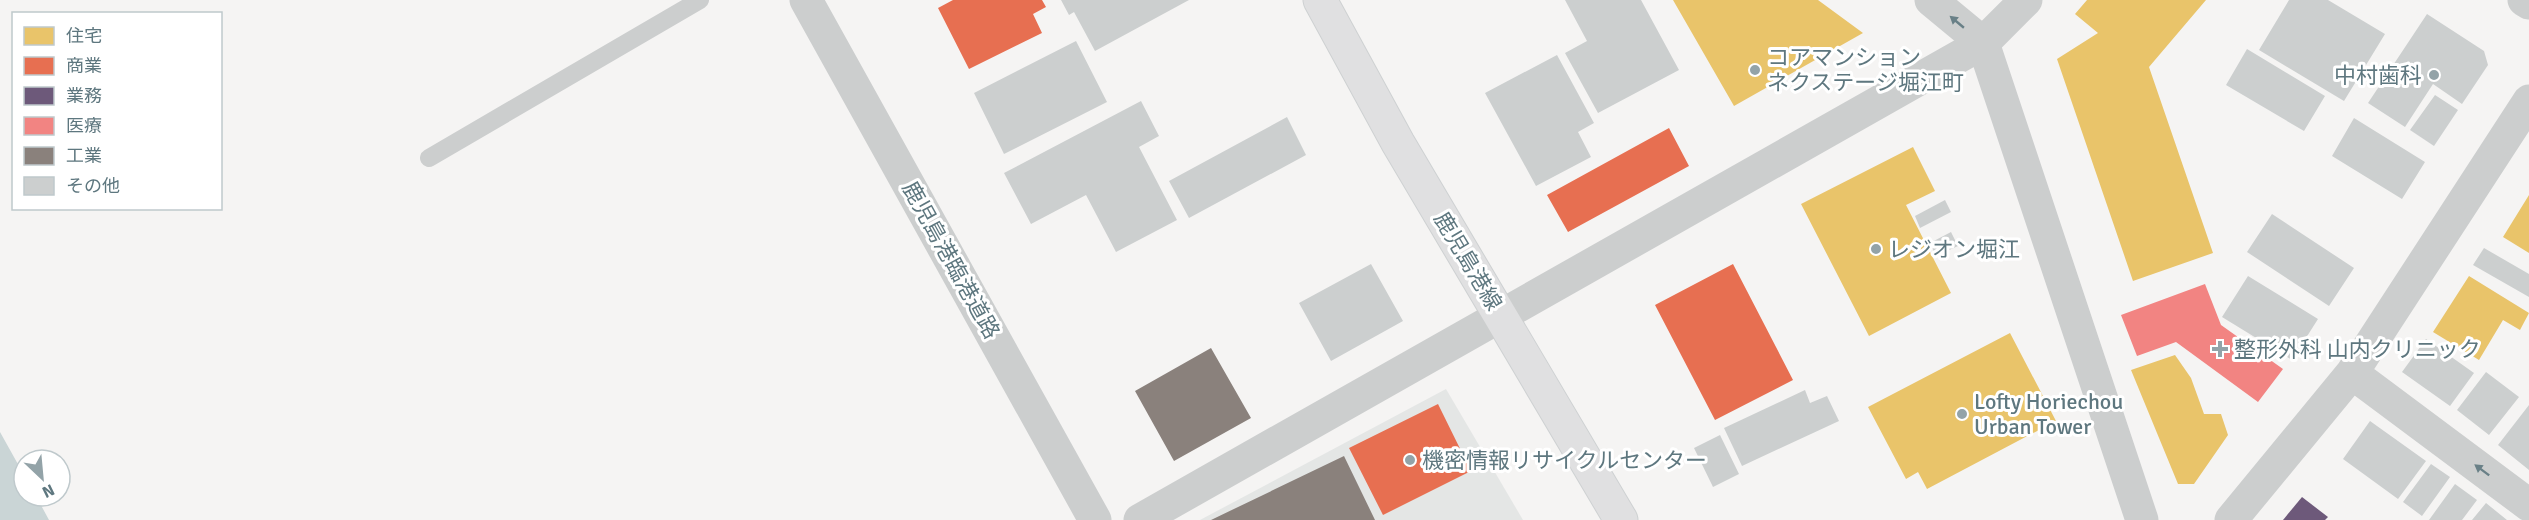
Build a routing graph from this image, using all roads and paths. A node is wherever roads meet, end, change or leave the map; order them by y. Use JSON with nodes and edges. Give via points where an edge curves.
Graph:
{"nodes":[{"id":1,"x":700,"y":0,"type":"edge"},
{"id":2,"x":806,"y":0,"type":"edge"},
{"id":3,"x":1320,"y":0,"type":"edge"},
{"id":4,"x":1931,"y":0,"type":"edge"},
{"id":5,"x":2026,"y":0,"type":"edge"},
{"id":6,"x":2524,"y":0,"type":"edge"},
{"id":7,"x":2529,"y":3,"type":"edge"},
{"id":8,"x":1983,"y":44,"type":"junction"},
{"id":9,"x":2529,"y":101,"type":"edge"},
{"id":10,"x":429,"y":158,"type":"dead end"},
{"id":11,"x":1501,"y":316,"type":"junction"},
{"id":12,"x":2352,"y":373,"type":"junction"},
{"id":13,"x":2529,"y":505,"type":"edge"},
{"id":14,"x":1095,"y":520,"type":"edge"},
{"id":15,"x":1140,"y":520,"type":"edge"},
{"id":16,"x":1621,"y":520,"type":"edge"},
{"id":17,"x":2142,"y":520,"type":"edge"},
{"id":18,"x":2230,"y":520,"type":"edge"}],
"edges":[{"from":1,"to":10,"type":"lane"},
{"from":2,"to":14,"type":"street","name":"鹿児島港臨港道路"},
{"from":3,"to":11,"type":"main road","name":"鹿児島港線","via":[[1398,143]]},
{"from":8,"to":4,"type":"street","one_way":true},
{"from":5,"to":8,"type":"street"},
{"from":6,"to":7,"type":"street"},
{"from":8,"to":11,"type":"street"},
{"from":8,"to":17,"type":"street"},
{"from":9,"to":12,"type":"street"},
{"from":11,"to":15,"type":"street"},
{"from":11,"to":16,"type":"main road","name":"鹿児島港線"},
{"from":13,"to":12,"type":"street","one_way":true},
{"from":12,"to":18,"type":"street"}]}
